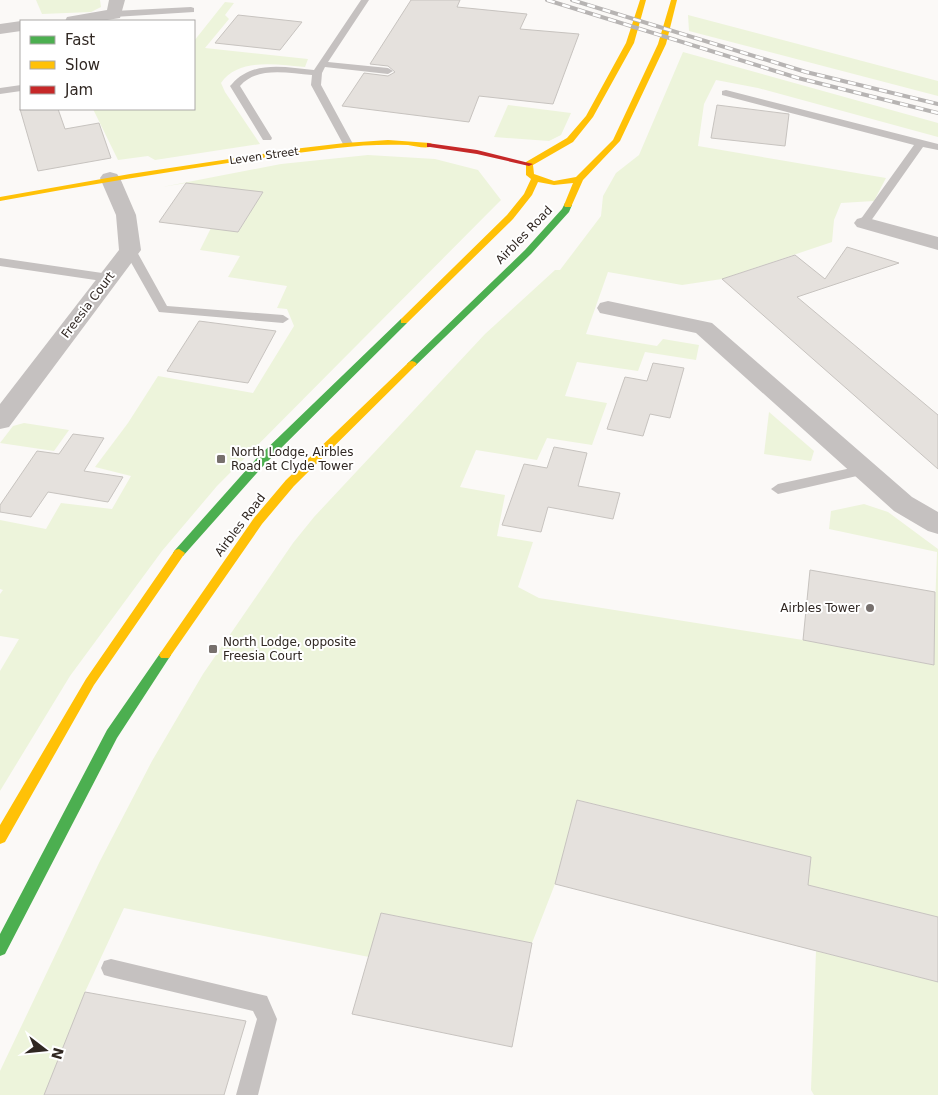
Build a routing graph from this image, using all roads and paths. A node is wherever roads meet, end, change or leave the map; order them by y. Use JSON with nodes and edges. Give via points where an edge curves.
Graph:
{"nodes":[{"id":1,"x":363,"y":0,"type":"edge"},
{"id":2,"x":643,"y":0,"type":"edge"},
{"id":3,"x":674,"y":3,"type":"edge"},
{"id":4,"x":116,"y":7,"type":"edge"},
{"id":5,"x":191,"y":10,"type":"dead end"},
{"id":6,"x":76,"y":20,"type":"edge"},
{"id":7,"x":20,"y":26,"type":"edge"},
{"id":8,"x":0,"y":29,"type":"edge"},
{"id":9,"x":319,"y":69,"type":"junction"},
{"id":10,"x":388,"y":72,"type":"dead end"},
{"id":11,"x":20,"y":88,"type":"edge"},
{"id":12,"x":0,"y":92,"type":"edge"},
{"id":13,"x":726,"y":93,"type":"dead end"},
{"id":14,"x":267,"y":138,"type":"dead end"},
{"id":15,"x":920,"y":143,"type":"junction"},
{"id":16,"x":348,"y":144,"type":"junction"},
{"id":17,"x":938,"y":147,"type":"edge"},
{"id":18,"x":543,"y":156,"type":"junction"},
{"id":19,"x":567,"y":156,"type":"dead end"},
{"id":20,"x":528,"y":164,"type":"junction"},
{"id":21,"x":582,"y":171,"type":"junction"},
{"id":22,"x":110,"y":178,"type":"junction"},
{"id":23,"x":535,"y":179,"type":"junction"},
{"id":24,"x":0,"y":199,"type":"edge"},
{"id":25,"x":864,"y":223,"type":"joint"},
{"id":26,"x":938,"y":244,"type":"edge"},
{"id":27,"x":130,"y":250,"type":"junction"},
{"id":28,"x":0,"y":262,"type":"edge"},
{"id":29,"x":109,"y":278,"type":"junction"},
{"id":30,"x":608,"y":308,"type":"dead end"},
{"id":31,"x":283,"y":319,"type":"dead end"},
{"id":32,"x":0,"y":421,"type":"edge"},
{"id":33,"x":865,"y":470,"type":"junction"},
{"id":34,"x":778,"y":489,"type":"dead end"},
{"id":35,"x":938,"y":524,"type":"edge"},
{"id":36,"x":0,"y":838,"type":"edge"},
{"id":37,"x":0,"y":949,"type":"edge"},
{"id":38,"x":111,"y":968,"type":"dead end"},
{"id":39,"x":247,"y":1095,"type":"edge"}],
"edges":[{"from":1,"to":9,"type":"lane"},
{"from":2,"to":18,"type":"main road","via":[[630,43],[589,117],[570,140]]},
{"from":3,"to":21,"type":"main road","name":"Airbles Road","via":[[662,44],[616,141]]},
{"from":4,"to":5,"type":"lane"},
{"from":4,"to":6,"type":"street"},
{"from":7,"to":8,"type":"street"},
{"from":9,"to":10,"type":"lane"},
{"from":9,"to":14,"type":"lane","via":[[268,70],[240,78],[235,86]]},
{"from":9,"to":16,"type":"lane","via":[[316,85]]},
{"from":11,"to":12,"type":"lane"},
{"from":13,"to":15,"type":"lane"},
{"from":15,"to":17,"type":"lane"},
{"from":15,"to":25,"type":"lane"},
{"from":16,"to":20,"type":"main road","name":"Leven Street","via":[[417,143]]},
{"from":16,"to":22,"type":"main road","name":"Leven Street"},
{"from":18,"to":19,"type":"main road"},
{"from":18,"to":20,"type":"main road"},
{"from":20,"to":23,"type":"main road","via":[[530,175]]},
{"from":21,"to":23,"type":"main road","via":[[556,184]]},
{"from":21,"to":37,"type":"main road","name":"Airbles Road","via":[[566,210],[528,252],[290,483],[258,521],[112,734]]},
{"from":22,"to":24,"type":"main road","name":"Leven Street"},
{"from":22,"to":27,"type":"street","via":[[126,215]]},
{"from":23,"to":36,"type":"main road","name":"Airbles Road","via":[[528,195],[510,217],[260,462],[180,552],[90,682]]},
{"from":25,"to":26,"type":"street"},
{"from":27,"to":29,"type":"street","name":"Freesia Court"},
{"from":27,"to":31,"type":"lane","via":[[163,309]]},
{"from":28,"to":29,"type":"lane"},
{"from":29,"to":32,"type":"street","name":"Freesia Court"},
{"from":30,"to":33,"type":"street","via":[[704,328]]},
{"from":33,"to":34,"type":"lane"},
{"from":33,"to":35,"type":"street","via":[[903,504]]},
{"from":38,"to":39,"type":"lane","via":[[260,1003],[268,1019]]}]}
